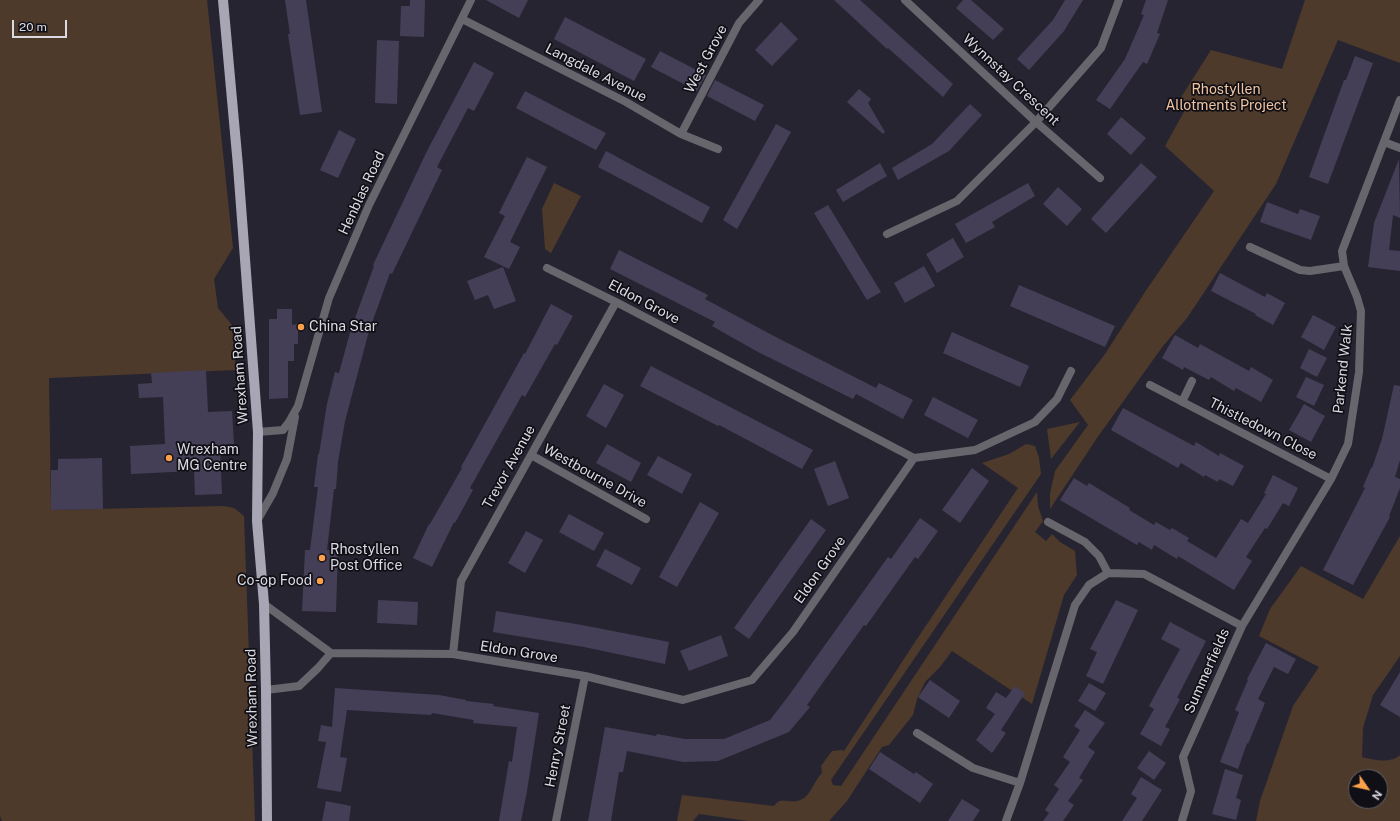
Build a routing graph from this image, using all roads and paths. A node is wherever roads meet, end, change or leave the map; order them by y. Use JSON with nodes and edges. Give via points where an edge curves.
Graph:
{"nodes":[{"id":1,"x":223,"y":0,"type":"edge"},
{"id":2,"x":471,"y":0,"type":"edge"},
{"id":3,"x":759,"y":0,"type":"edge"},
{"id":4,"x":906,"y":0,"type":"edge"},
{"id":5,"x":1119,"y":0,"type":"edge"},
{"id":6,"x":462,"y":20,"type":"junction"},
{"id":7,"x":1400,"y":100,"type":"edge"},
{"id":8,"x":1036,"y":122,"type":"junction"},
{"id":9,"x":682,"y":134,"type":"junction"},
{"id":10,"x":1384,"y":142,"type":"junction"},
{"id":11,"x":1400,"y":148,"type":"edge"},
{"id":12,"x":718,"y":149,"type":"dead end"},
{"id":13,"x":1100,"y":178,"type":"dead end"},
{"id":14,"x":887,"y":234,"type":"dead end"},
{"id":15,"x":1250,"y":247,"type":"dead end"},
{"id":16,"x":1344,"y":266,"type":"junction"},
{"id":17,"x":547,"y":268,"type":"dead end"},
{"id":18,"x":616,"y":302,"type":"junction"},
{"id":19,"x":1071,"y":371,"type":"dead end"},
{"id":20,"x":1192,"y":381,"type":"dead end"},
{"id":21,"x":1150,"y":385,"type":"dead end"},
{"id":22,"x":1182,"y":402,"type":"junction"},
{"id":23,"x":298,"y":406,"type":"junction"},
{"id":24,"x":258,"y":432,"type":"junction"},
{"id":25,"x":531,"y":455,"type":"junction"},
{"id":26,"x":914,"y":458,"type":"junction"},
{"id":27,"x":1331,"y":479,"type":"junction"},
{"id":28,"x":646,"y":519,"type":"dead end"},
{"id":29,"x":257,"y":521,"type":"junction"},
{"id":30,"x":1048,"y":522,"type":"dead end"},
{"id":31,"x":1108,"y":573,"type":"junction"},
{"id":32,"x":264,"y":604,"type":"junction"},
{"id":33,"x":1242,"y":626,"type":"junction"},
{"id":34,"x":331,"y":653,"type":"junction"},
{"id":35,"x":453,"y":654,"type":"junction"},
{"id":36,"x":585,"y":676,"type":"junction"},
{"id":37,"x":266,"y":690,"type":"junction"},
{"id":38,"x":917,"y":733,"type":"dead end"},
{"id":39,"x":1020,"y":783,"type":"junction"},
{"id":40,"x":267,"y":821,"type":"edge"},
{"id":41,"x":556,"y":821,"type":"edge"},
{"id":42,"x":1006,"y":821,"type":"edge"},
{"id":43,"x":1182,"y":821,"type":"edge"}],
"edges":[{"from":1,"to":24,"type":"main road","name":"Wrexham Road"},
{"from":2,"to":6,"type":"street","name":"Henblas Road"},
{"from":3,"to":9,"type":"street","name":"West Grove","via":[[739,23]]},
{"from":4,"to":8,"type":"street","name":"Wynnstay Crescent"},
{"from":5,"to":8,"type":"street","via":[[1101,48]]},
{"from":6,"to":9,"type":"street","name":"Langdale Avenue","via":[[626,102]]},
{"from":6,"to":23,"type":"street","name":"Henblas Road","via":[[369,205],[329,298]]},
{"from":7,"to":10,"type":"street","name":"Parkend Walk"},
{"from":8,"to":13,"type":"street","name":"Wynnstay Crescent"},
{"from":8,"to":14,"type":"street","via":[[957,201]]},
{"from":9,"to":12,"type":"street","name":"Langdale Avenue"},
{"from":10,"to":11,"type":"street"},
{"from":10,"to":16,"type":"street","name":"Parkend Walk","via":[[1346,238],[1342,251]]},
{"from":15,"to":16,"type":"street","via":[[1300,270]]},
{"from":16,"to":27,"type":"street","name":"Parkend Walk","via":[[1361,311],[1361,326],[1358,372],[1348,444]]},
{"from":17,"to":18,"type":"street","name":"Eldon Grove"},
{"from":18,"to":25,"type":"street","name":"Trevor Avenue"},
{"from":18,"to":26,"type":"street","name":"Eldon Grove"},
{"from":19,"to":26,"type":"street","via":[[1057,399],[1035,422],[975,450]]},
{"from":20,"to":22,"type":"street"},
{"from":21,"to":22,"type":"street","name":"Thistledown Close"},
{"from":22,"to":27,"type":"street","name":"Thistledown Close"},
{"from":23,"to":24,"type":"street","name":"Henblas Road","via":[[283,430]]},
{"from":23,"to":29,"type":"street","name":"Henblas Road","via":[[287,459],[273,493]]},
{"from":24,"to":29,"type":"main road","name":"Wrexham Road"},
{"from":25,"to":28,"type":"street","name":"Westbourne Drive"},
{"from":25,"to":35,"type":"street","name":"Trevor Avenue","via":[[461,581]]},
{"from":26,"to":36,"type":"street","name":"Eldon Grove","via":[[793,632],[752,680],[683,700]]},
{"from":27,"to":33,"type":"street","name":"Parkend Walk"},
{"from":29,"to":32,"type":"main road","name":"Wrexham Road"},
{"from":30,"to":31,"type":"street","via":[[1085,542],[1099,556]]},
{"from":31,"to":33,"type":"street","name":"Summerfields","via":[[1144,574]]},
{"from":31,"to":39,"type":"street","via":[[1089,585],[1075,606]]},
{"from":32,"to":34,"type":"street"},
{"from":32,"to":37,"type":"main road","name":"Wrexham Road"},
{"from":33,"to":43,"type":"street","name":"Summerfields","via":[[1183,757],[1191,790]]},
{"from":34,"to":35,"type":"street","name":"Eldon Grove"},
{"from":34,"to":37,"type":"street","via":[[299,686]]},
{"from":35,"to":36,"type":"street","name":"Eldon Grove"},
{"from":36,"to":41,"type":"street","name":"Henry Street"},
{"from":37,"to":40,"type":"main road","name":"Wrexham Road"},
{"from":38,"to":39,"type":"street","via":[[973,768]]},
{"from":39,"to":42,"type":"street"}]}
